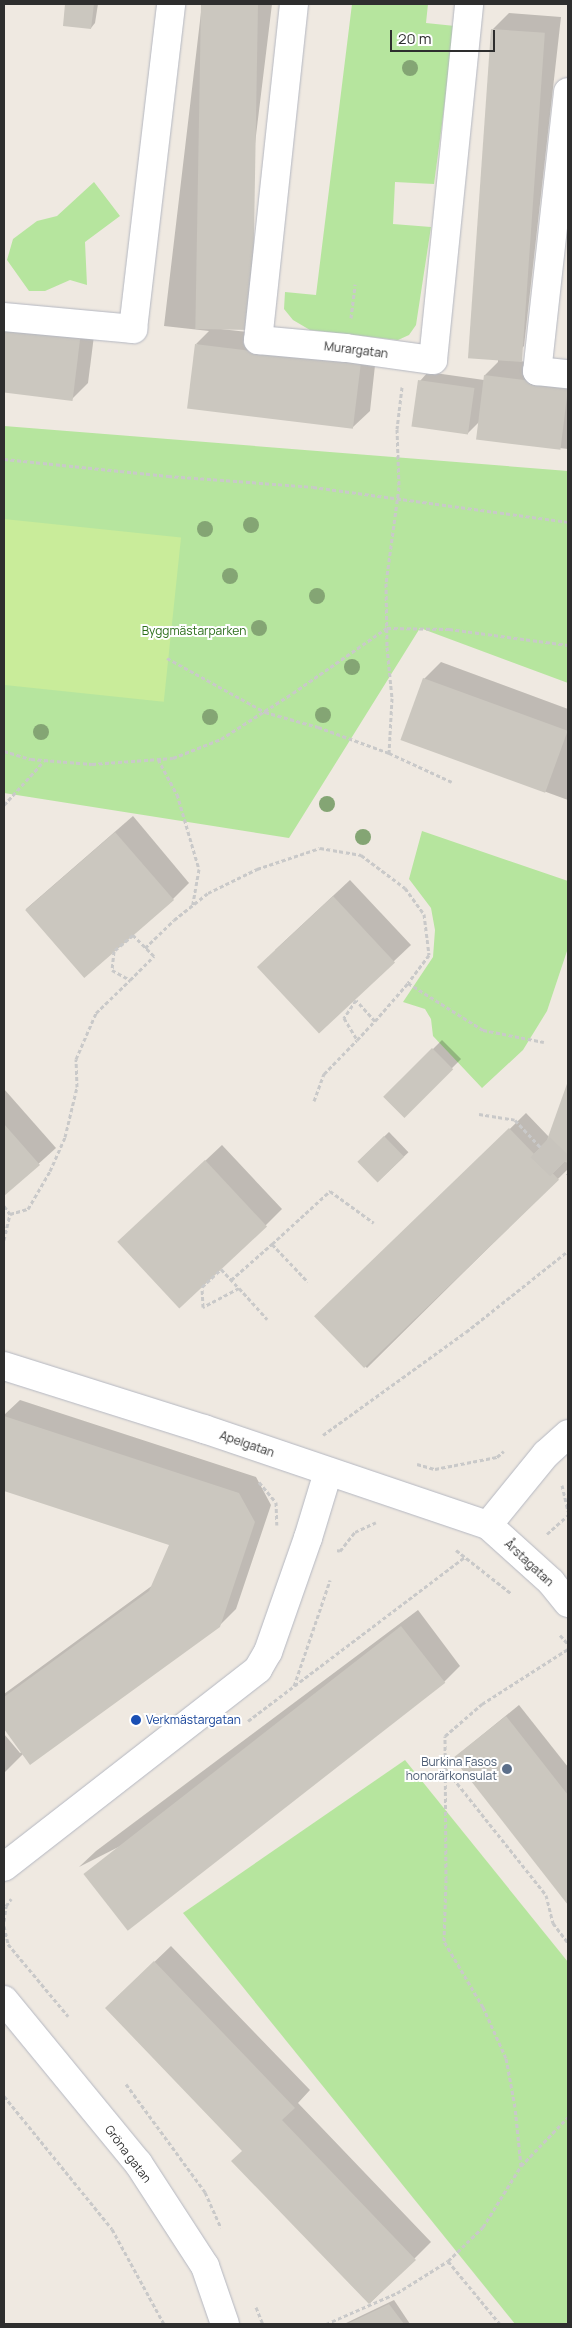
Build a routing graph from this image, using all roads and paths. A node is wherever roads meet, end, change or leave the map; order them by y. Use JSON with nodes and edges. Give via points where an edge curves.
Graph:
{"nodes":[{"id":1,"x":171,"y":4,"type":"edge"},
{"id":2,"x":294,"y":4,"type":"edge"},
{"id":3,"x":469,"y":4,"type":"edge"},
{"id":4,"x":568,"y":92,"type":"edge"},
{"id":5,"x":4,"y":317,"type":"edge"},
{"id":6,"x":406,"y":356,"type":"junction"},
{"id":7,"x":568,"y":374,"type":"edge"},
{"id":8,"x":4,"y":459,"type":"edge"},
{"id":9,"x":396,"y":497,"type":"junction"},
{"id":10,"x":568,"y":522,"type":"edge"},
{"id":11,"x":387,"y":628,"type":"junction"},
{"id":12,"x":568,"y":645,"type":"edge"},
{"id":13,"x":167,"y":658,"type":"dead end"},
{"id":14,"x":265,"y":712,"type":"junction"},
{"id":15,"x":4,"y":751,"type":"edge"},
{"id":16,"x":390,"y":753,"type":"junction"},
{"id":17,"x":158,"y":759,"type":"junction"},
{"id":18,"x":45,"y":760,"type":"junction"},
{"id":19,"x":452,"y":782,"type":"dead end"},
{"id":20,"x":4,"y":805,"type":"edge"},
{"id":21,"x":193,"y":905,"type":"junction"},
{"id":22,"x":145,"y":948,"type":"junction"},
{"id":23,"x":130,"y":980,"type":"junction"},
{"id":24,"x":408,"y":983,"type":"junction"},
{"id":25,"x":375,"y":1021,"type":"junction"},
{"id":26,"x":357,"y":1040,"type":"junction"},
{"id":27,"x":544,"y":1042,"type":"dead end"},
{"id":28,"x":314,"y":1101,"type":"dead end"},
{"id":29,"x":479,"y":1114,"type":"dead end"},
{"id":30,"x":540,"y":1147,"type":"tunnel mouth"},
{"id":31,"x":4,"y":1206,"type":"edge"},
{"id":32,"x":10,"y":1214,"type":"junction"},
{"id":33,"x":374,"y":1223,"type":"dead end"},
{"id":34,"x":4,"y":1240,"type":"edge"},
{"id":35,"x":272,"y":1244,"type":"junction"},
{"id":36,"x":568,"y":1251,"type":"edge"},
{"id":37,"x":231,"y":1280,"type":"junction"},
{"id":38,"x":308,"y":1282,"type":"dead end"},
{"id":39,"x":239,"y":1288,"type":"junction"},
{"id":40,"x":267,"y":1319,"type":"dead end"},
{"id":41,"x":4,"y":1366,"type":"edge"},
{"id":42,"x":568,"y":1434,"type":"edge"},
{"id":43,"x":326,"y":1440,"type":"dead end"},
{"id":44,"x":510,"y":1447,"type":"dead end"},
{"id":45,"x":546,"y":1454,"type":"junction"},
{"id":46,"x":416,"y":1464,"type":"dead end"},
{"id":47,"x":328,"y":1472,"type":"junction"},
{"id":48,"x":568,"y":1511,"type":"edge"},
{"id":49,"x":488,"y":1525,"type":"junction"},
{"id":50,"x":340,"y":1551,"type":"dead end"},
{"id":51,"x":337,"y":1560,"type":"dead end"},
{"id":52,"x":331,"y":1578,"type":"dead end"},
{"id":53,"x":568,"y":1603,"type":"edge"},
{"id":54,"x":568,"y":1649,"type":"edge"},
{"id":55,"x":293,"y":1687,"type":"dead end"},
{"id":56,"x":444,"y":1768,"type":"junction"},
{"id":57,"x":4,"y":1867,"type":"edge"},
{"id":58,"x":4,"y":1926,"type":"edge"},
{"id":59,"x":568,"y":1943,"type":"edge"},
{"id":60,"x":4,"y":2000,"type":"edge"},
{"id":61,"x":68,"y":2016,"type":"dead end"},
{"id":62,"x":4,"y":2096,"type":"edge"},
{"id":63,"x":568,"y":2117,"type":"edge"},
{"id":64,"x":521,"y":2166,"type":"junction"},
{"id":65,"x":448,"y":2262,"type":"junction"},
{"id":66,"x":164,"y":2324,"type":"edge"},
{"id":67,"x":225,"y":2324,"type":"edge"},
{"id":68,"x":326,"y":2324,"type":"edge"},
{"id":69,"x":500,"y":2324,"type":"edge"}],
"edges":[{"from":1,"to":5,"type":"street","via":[[134,329]]},
{"from":2,"to":6,"type":"street","name":"Murargatan","via":[[258,340]]},
{"from":3,"to":6,"type":"street","name":"Murargatan","via":[[433,360]]},
{"from":4,"to":7,"type":"street","via":[[537,371]]},
{"from":6,"to":9,"type":"path","via":[[397,429],[399,487]]},
{"from":8,"to":9,"type":"path"},
{"from":9,"to":10,"type":"path"},
{"from":9,"to":11,"type":"path","via":[[386,583]]},
{"from":11,"to":12,"type":"path","via":[[449,629]]},
{"from":11,"to":14,"type":"path"},
{"from":11,"to":16,"type":"path","via":[[392,698]]},
{"from":13,"to":14,"type":"path"},
{"from":14,"to":16,"type":"path"},
{"from":14,"to":17,"type":"path","via":[[221,739],[173,758]]},
{"from":15,"to":18,"type":"path"},
{"from":16,"to":19,"type":"path"},
{"from":17,"to":18,"type":"path","via":[[92,764]]},
{"from":17,"to":21,"type":"path","via":[[177,794],[199,868]]},
{"from":18,"to":20,"type":"path"},
{"from":21,"to":22,"type":"path"},
{"from":21,"to":24,"type":"path","via":[[208,893],[257,869],[320,848],[361,855],[405,888],[424,914],[429,955]]},
{"from":22,"to":23,"type":"path","via":[[154,956]]},
{"from":22,"to":23,"type":"path","via":[[133,935],[114,951],[112,970]]},
{"from":23,"to":32,"type":"path","via":[[96,1013],[76,1059],[77,1087],[65,1137],[50,1171],[28,1209]]},
{"from":24,"to":25,"type":"path"},
{"from":24,"to":27,"type":"path","via":[[483,1030]]},
{"from":25,"to":26,"type":"path"},
{"from":25,"to":26,"type":"path","via":[[356,1000],[344,1018]]},
{"from":26,"to":28,"type":"path","via":[[324,1074]]},
{"from":29,"to":30,"type":"path","via":[[514,1120]]},
{"from":31,"to":32,"type":"path"},
{"from":32,"to":34,"type":"path"},
{"from":33,"to":35,"type":"path","via":[[330,1191]]},
{"from":35,"to":37,"type":"path"},
{"from":35,"to":38,"type":"path"},
{"from":36,"to":43,"type":"path","via":[[466,1332],[319,1438]]},
{"from":37,"to":39,"type":"path"},
{"from":37,"to":39,"type":"path","via":[[221,1269],[202,1287],[203,1307]]},
{"from":39,"to":40,"type":"path"},
{"from":41,"to":47,"type":"street","name":"Apelgatan"},
{"from":42,"to":45,"type":"street"},
{"from":44,"to":46,"type":"path","via":[[496,1457],[435,1469]]},
{"from":45,"to":48,"type":"path","via":[[559,1471]]},
{"from":45,"to":49,"type":"street"},
{"from":47,"to":49,"type":"street","name":"Apelgatan"},
{"from":47,"to":57,"type":"street","via":[[268,1652],[258,1669]]},
{"from":49,"to":53,"type":"street","name":"Årstagatan","via":[[551,1582]]},
{"from":50,"to":51,"type":"path"},
{"from":52,"to":55,"type":"path"},
{"from":54,"to":56,"type":"path","via":[[482,1704],[445,1736]]},
{"from":56,"to":59,"type":"path","via":[[546,1895],[552,1923]]},
{"from":56,"to":64,"type":"path","via":[[444,1941],[483,2007],[506,2058]]},
{"from":58,"to":61,"type":"path","via":[[8,1944]]},
{"from":60,"to":67,"type":"street","name":"Gröna gatan","via":[[138,2162],[205,2266]]},
{"from":62,"to":66,"type":"path","via":[[112,2229]]},
{"from":63,"to":64,"type":"path"},
{"from":64,"to":65,"type":"path","via":[[483,2227]]},
{"from":65,"to":68,"type":"path","via":[[398,2294]]},
{"from":65,"to":69,"type":"path"}]}
